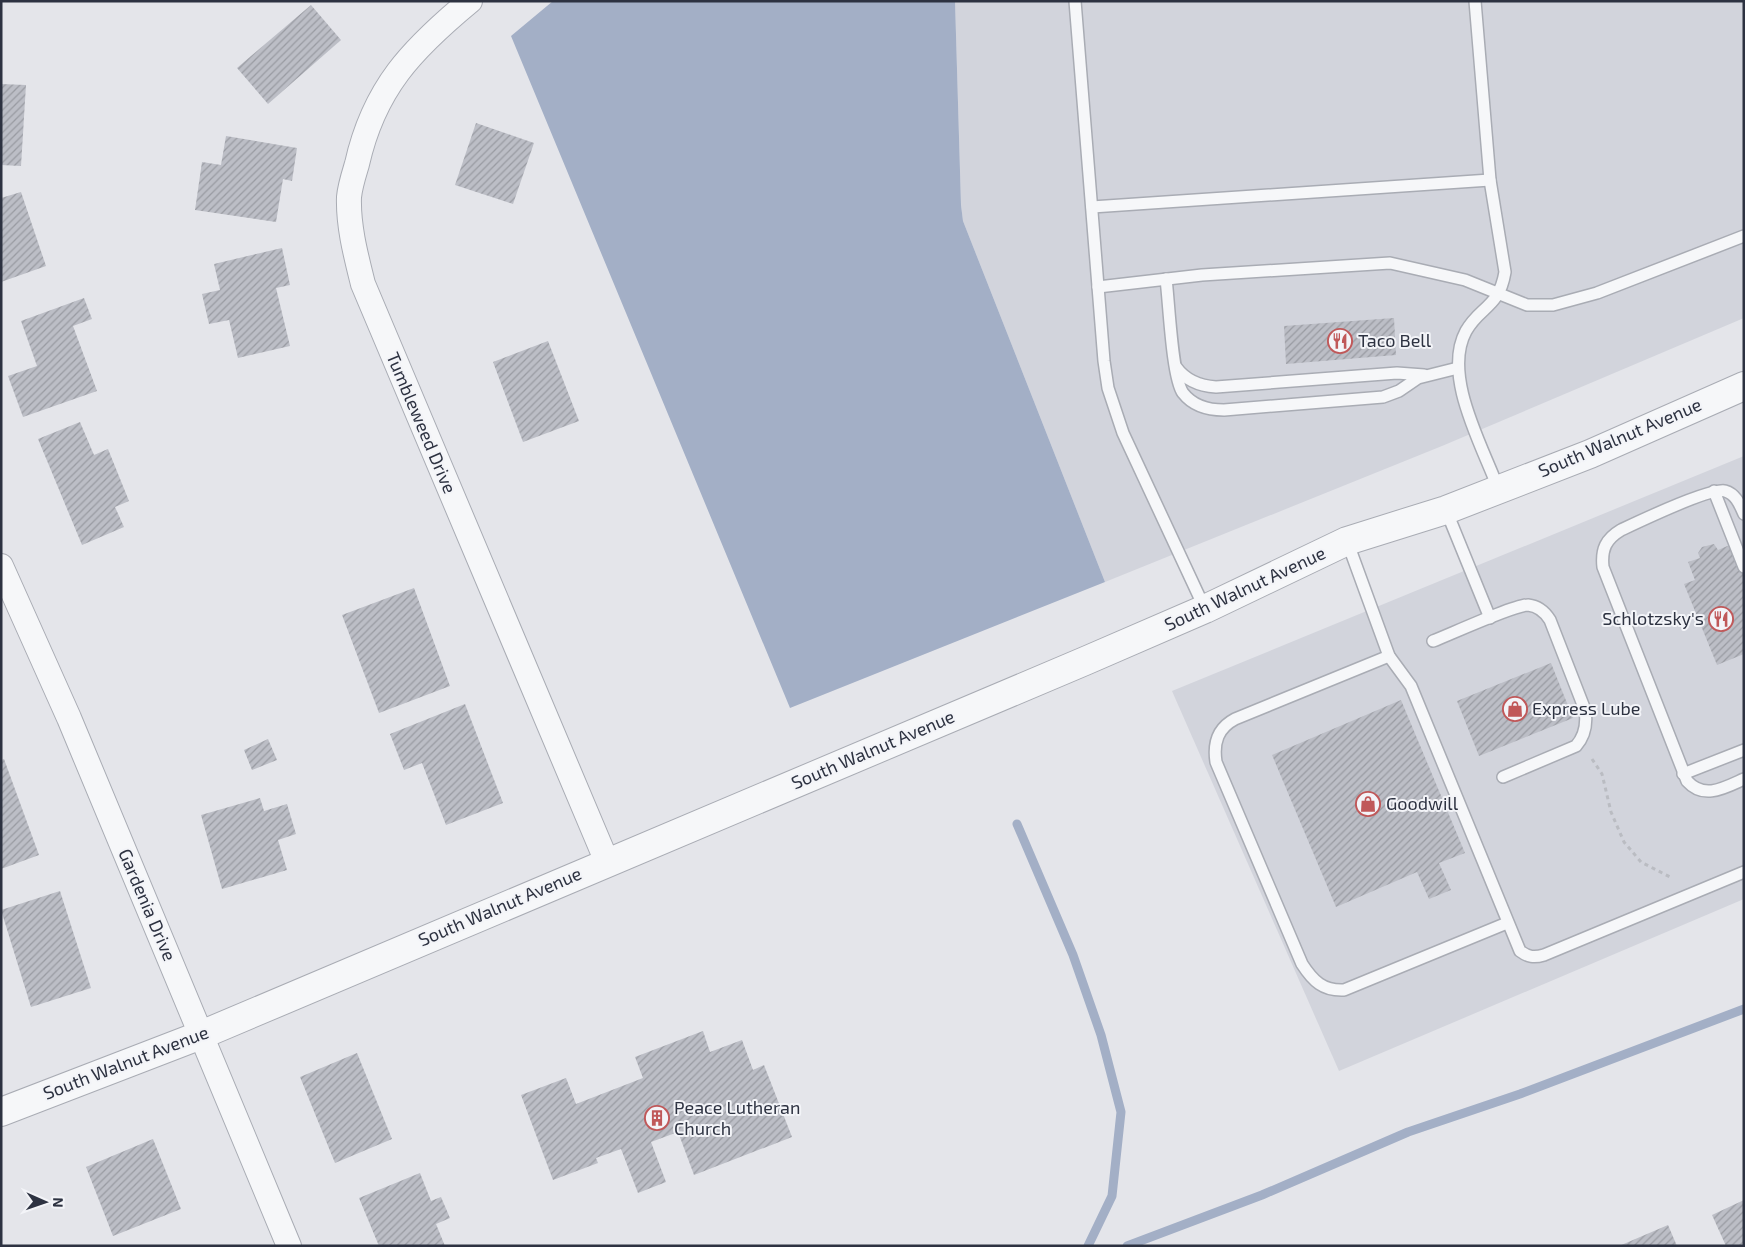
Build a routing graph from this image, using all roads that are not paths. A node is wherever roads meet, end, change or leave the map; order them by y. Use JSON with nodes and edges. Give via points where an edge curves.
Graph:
{"nodes":[{"id":1,"x":470,"y":1,"type":"edge"},
{"id":2,"x":1075,"y":1,"type":"edge"},
{"id":3,"x":1476,"y":1,"type":"edge"},
{"id":4,"x":1490,"y":180,"type":"junction"},
{"id":5,"x":1092,"y":207,"type":"junction"},
{"id":6,"x":1744,"y":236,"type":"edge"},
{"id":7,"x":1166,"y":279,"type":"junction"},
{"id":8,"x":1098,"y":287,"type":"junction"},
{"id":9,"x":1499,"y":293,"type":"junction"},
{"id":10,"x":1176,"y":367,"type":"junction"},
{"id":11,"x":1458,"y":368,"type":"junction"},
{"id":12,"x":1429,"y":375,"type":"junction"},
{"id":13,"x":1744,"y":386,"type":"edge"},
{"id":14,"x":1498,"y":488,"type":"junction"},
{"id":15,"x":1714,"y":491,"type":"junction"},
{"id":16,"x":1446,"y":510,"type":"junction"},
{"id":17,"x":1744,"y":514,"type":"edge"},
{"id":18,"x":1347,"y":541,"type":"junction"},
{"id":19,"x":1,"y":566,"type":"edge"},
{"id":20,"x":1744,"y":567,"type":"edge"},
{"id":21,"x":1205,"y":608,"type":"junction"},
{"id":22,"x":1490,"y":618,"type":"junction"},
{"id":23,"x":1433,"y":641,"type":"dead end"},
{"id":24,"x":1389,"y":656,"type":"junction"},
{"id":25,"x":1744,"y":750,"type":"edge"},
{"id":26,"x":1683,"y":774,"type":"junction"},
{"id":27,"x":1504,"y":777,"type":"dead end"},
{"id":28,"x":1744,"y":780,"type":"edge"},
{"id":29,"x":607,"y":862,"type":"junction"},
{"id":30,"x":1744,"y":872,"type":"edge"},
{"id":31,"x":1507,"y":923,"type":"junction"},
{"id":32,"x":201,"y":1035,"type":"junction"},
{"id":33,"x":1,"y":1112,"type":"edge"},
{"id":34,"x":289,"y":1246,"type":"edge"}],
"edges":[{"from":1,"to":29,"type":"street","name":"Tumbleweed Drive","via":[[408,58],[381,96],[362,139],[349,196],[352,238],[363,284]]},
{"from":2,"to":5,"type":"lane"},
{"from":3,"to":4,"type":"lane"},
{"from":4,"to":5,"type":"lane"},
{"from":4,"to":9,"type":"lane","via":[[1504,259],[1505,272]]},
{"from":5,"to":8,"type":"lane"},
{"from":6,"to":9,"type":"lane","via":[[1597,293],[1553,306],[1527,305]]},
{"from":7,"to":8,"type":"lane"},
{"from":7,"to":9,"type":"lane","via":[[1390,263],[1466,280]]},
{"from":7,"to":10,"type":"lane"},
{"from":8,"to":21,"type":"lane","via":[[1104,361],[1115,412]]},
{"from":9,"to":11,"type":"lane","via":[[1492,305],[1466,331]]},
{"from":10,"to":12,"type":"lane","via":[[1194,382],[1216,387],[1397,373]]},
{"from":10,"to":12,"type":"lane","via":[[1178,385],[1183,392],[1198,405],[1215,410],[1383,397]]},
{"from":11,"to":12,"type":"lane"},
{"from":11,"to":14,"type":"lane","via":[[1463,398]]},
{"from":13,"to":14,"type":"street","name":"South Walnut Avenue","via":[[1590,454]]},
{"from":14,"to":16,"type":"street","name":"South Walnut Avenue"},
{"from":15,"to":17,"type":"lane","via":[[1731,494]]},
{"from":15,"to":20,"type":"lane"},
{"from":15,"to":26,"type":"lane","via":[[1621,530],[1604,544],[1602,556],[1603,567]]},
{"from":16,"to":18,"type":"street","name":"South Walnut Avenue"},
{"from":16,"to":22,"type":"lane"},
{"from":18,"to":21,"type":"street","name":"South Walnut Avenue"},
{"from":18,"to":24,"type":"lane"},
{"from":19,"to":32,"type":"street","name":"Gardenia Drive","via":[[73,727]]},
{"from":21,"to":29,"type":"street","name":"South Walnut Avenue"},
{"from":22,"to":23,"type":"lane"},
{"from":22,"to":27,"type":"lane","via":[[1531,605],[1545,613],[1587,720],[1582,739],[1576,746]]},
{"from":24,"to":31,"type":"lane","via":[[1411,686]]},
{"from":24,"to":31,"type":"lane","via":[[1235,719],[1222,728],[1215,745],[1216,762],[1302,964],[1324,988],[1344,990]]},
{"from":25,"to":26,"type":"lane"},
{"from":26,"to":28,"type":"lane","via":[[1692,787],[1706,792]]},
{"from":29,"to":32,"type":"street","name":"South Walnut Avenue"},
{"from":30,"to":31,"type":"lane","via":[[1536,958],[1520,951]]},
{"from":32,"to":33,"type":"street","name":"South Walnut Avenue"},
{"from":32,"to":34,"type":"street","name":"Gardenia Drive"}]}
